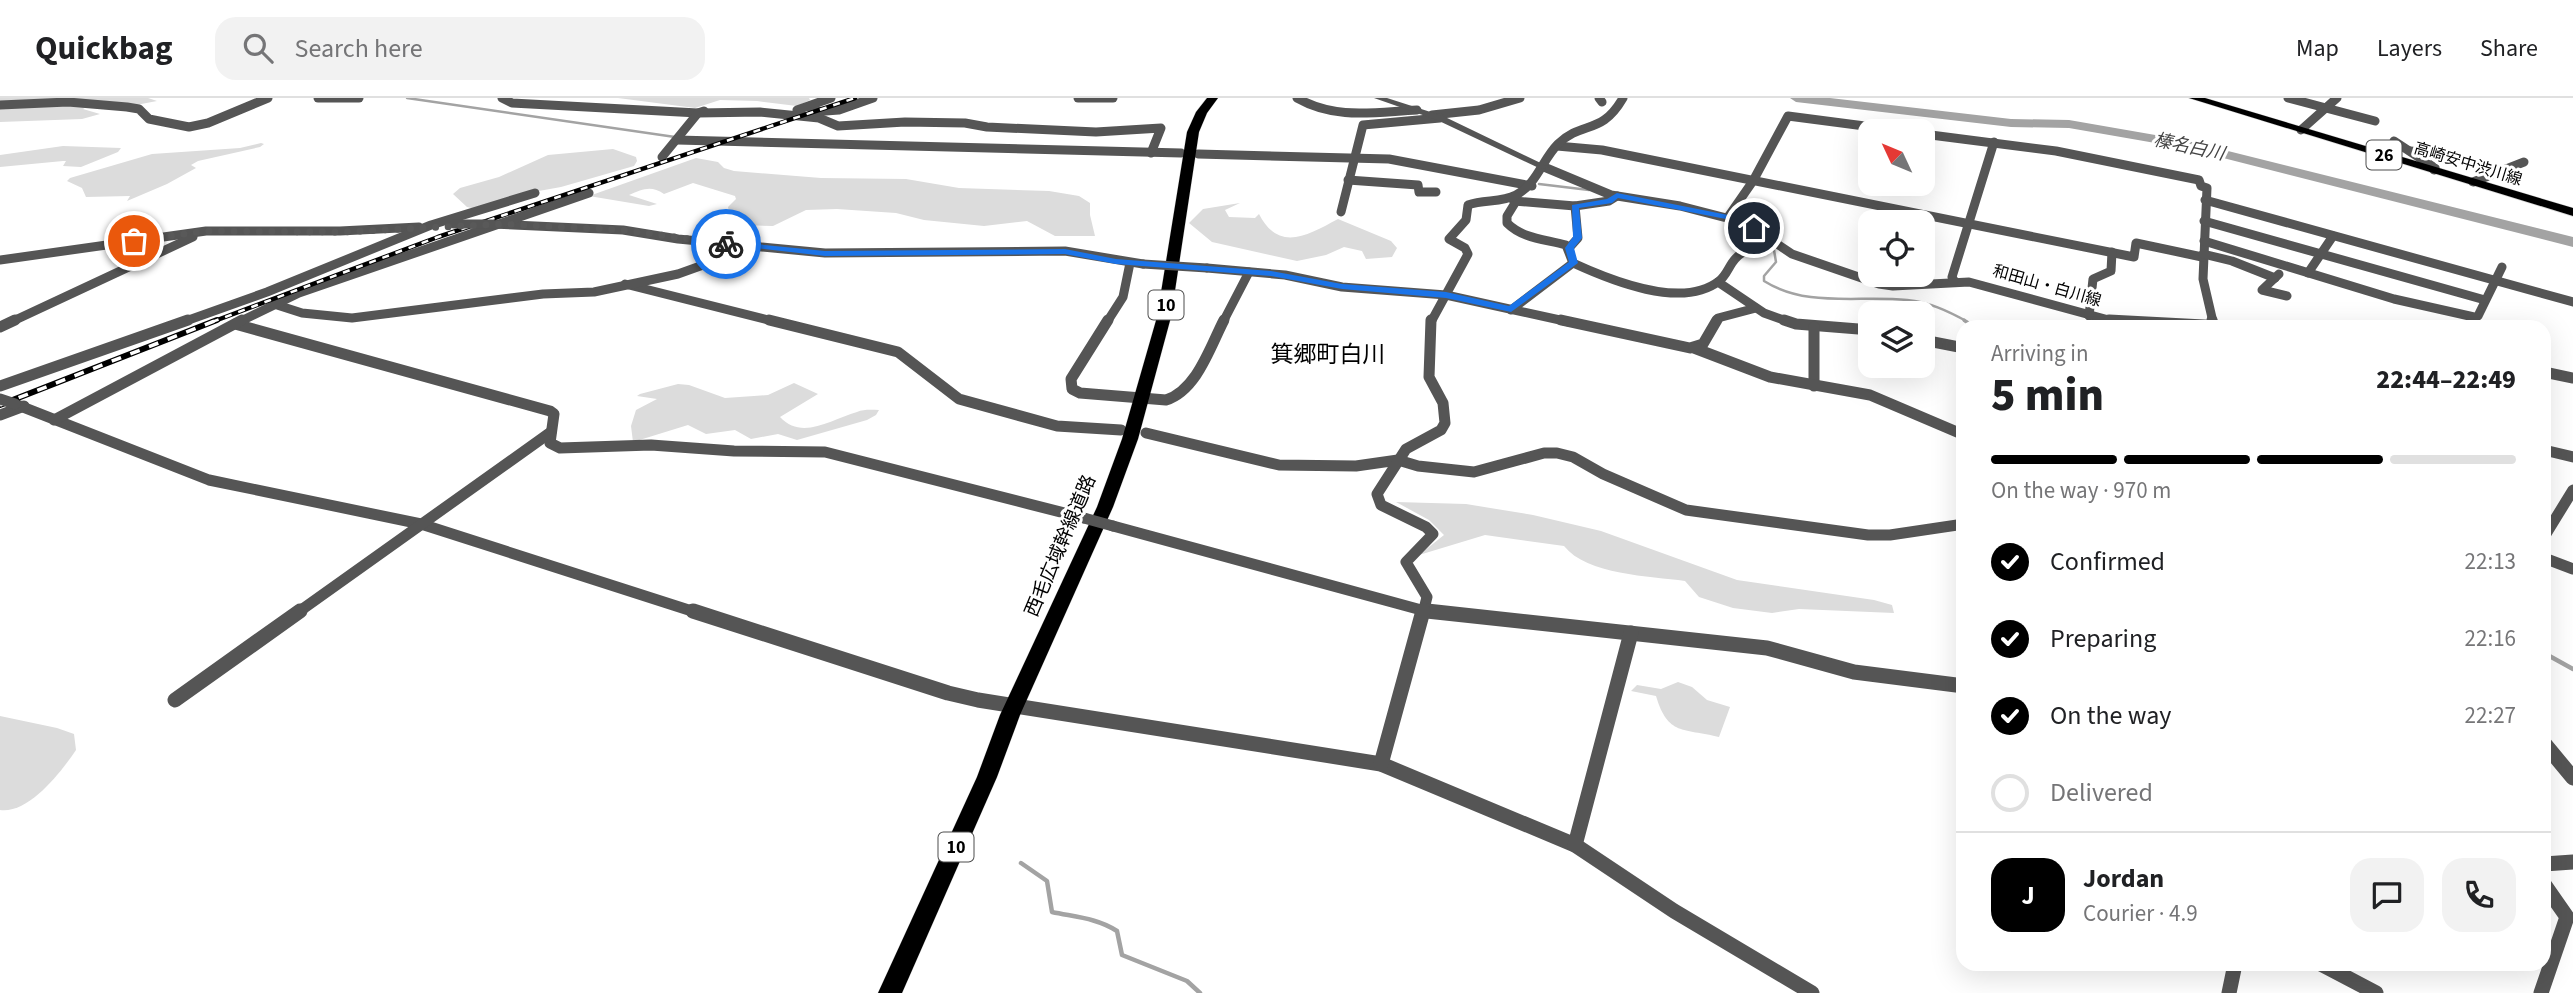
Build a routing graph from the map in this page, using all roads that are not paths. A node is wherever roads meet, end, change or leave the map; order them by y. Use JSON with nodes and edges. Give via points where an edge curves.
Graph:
{"nodes":[{"id":1,"x":268,"y":98,"type":"edge"},
{"id":2,"x":318,"y":98,"type":"edge"},
{"id":3,"x":359,"y":98,"type":"edge"},
{"id":4,"x":502,"y":98,"type":"edge"},
{"id":5,"x":831,"y":98,"type":"edge"},
{"id":6,"x":873,"y":98,"type":"edge"},
{"id":7,"x":1078,"y":98,"type":"edge"},
{"id":8,"x":1113,"y":98,"type":"edge"},
{"id":9,"x":1213,"y":98,"type":"edge"},
{"id":10,"x":1297,"y":98,"type":"edge"},
{"id":11,"x":1378,"y":98,"type":"edge"},
{"id":12,"x":1520,"y":98,"type":"edge"},
{"id":13,"x":1623,"y":98,"type":"edge"},
{"id":14,"x":2194,"y":98,"type":"edge"},
{"id":15,"x":2288,"y":98,"type":"edge"},
{"id":16,"x":2337,"y":98,"type":"edge"},
{"id":17,"x":0,"y":106,"type":"edge"},
{"id":18,"x":2326,"y":108,"type":"junction"},
{"id":19,"x":797,"y":110,"type":"junction"},
{"id":20,"x":1417,"y":110,"type":"junction"},
{"id":21,"x":698,"y":113,"type":"junction"},
{"id":22,"x":1436,"y":116,"type":"junction"},
{"id":23,"x":2375,"y":121,"type":"dead end"},
{"id":24,"x":1858,"y":125,"type":"edge"},
{"id":25,"x":2301,"y":130,"type":"junction"},
{"id":26,"x":1936,"y":135,"type":"edge"},
{"id":27,"x":677,"y":140,"type":"junction"},
{"id":28,"x":2394,"y":141,"type":"dead end"},
{"id":29,"x":1994,"y":142,"type":"junction"},
{"id":30,"x":1557,"y":146,"type":"junction"},
{"id":31,"x":1152,"y":151,"type":"junction"},
{"id":32,"x":2410,"y":151,"type":"junction"},
{"id":33,"x":1181,"y":153,"type":"dead end"},
{"id":34,"x":2448,"y":153,"type":"dead end"},
{"id":35,"x":1198,"y":154,"type":"dead end"},
{"id":36,"x":662,"y":157,"type":"dead end"},
{"id":37,"x":1354,"y":157,"type":"junction"},
{"id":38,"x":2524,"y":162,"type":"dead end"},
{"id":39,"x":1544,"y":167,"type":"junction"},
{"id":40,"x":2434,"y":170,"type":"junction"},
{"id":41,"x":1348,"y":180,"type":"junction"},
{"id":42,"x":1753,"y":181,"type":"junction"},
{"id":43,"x":2473,"y":182,"type":"junction"},
{"id":44,"x":1532,"y":186,"type":"junction"},
{"id":45,"x":1436,"y":192,"type":"dead end"},
{"id":46,"x":535,"y":193,"type":"dead end"},
{"id":47,"x":589,"y":194,"type":"dead end"},
{"id":48,"x":1614,"y":198,"type":"junction"},
{"id":49,"x":1513,"y":199,"type":"junction"},
{"id":50,"x":2205,"y":200,"type":"junction"},
{"id":51,"x":1575,"y":206,"type":"junction"},
{"id":52,"x":1341,"y":212,"type":"dead end"},
{"id":53,"x":2573,"y":212,"type":"edge"},
{"id":54,"x":1728,"y":217,"type":"junction"},
{"id":55,"x":2204,"y":221,"type":"junction"},
{"id":56,"x":1969,"y":223,"type":"junction"},
{"id":57,"x":454,"y":224,"type":"joint"},
{"id":58,"x":503,"y":224,"type":"junction"},
{"id":59,"x":431,"y":225,"type":"junction"},
{"id":60,"x":206,"y":231,"type":"junction"},
{"id":61,"x":2333,"y":236,"type":"junction"},
{"id":62,"x":2204,"y":241,"type":"junction"},
{"id":63,"x":1769,"y":243,"type":"junction"},
{"id":64,"x":734,"y":245,"type":"junction"},
{"id":65,"x":1569,"y":248,"type":"junction"},
{"id":66,"x":2112,"y":252,"type":"junction"},
{"id":67,"x":2321,"y":254,"type":"junction"},
{"id":68,"x":2203,"y":256,"type":"junction"},
{"id":69,"x":0,"y":260,"type":"edge"},
{"id":70,"x":1130,"y":263,"type":"junction"},
{"id":71,"x":1573,"y":263,"type":"junction"},
{"id":72,"x":2288,"y":267,"type":"junction"},
{"id":73,"x":2502,"y":267,"type":"dead end"},
{"id":74,"x":1250,"y":272,"type":"junction"},
{"id":75,"x":2308,"y":273,"type":"junction"},
{"id":76,"x":2275,"y":278,"type":"junction"},
{"id":77,"x":2494,"y":280,"type":"junction"},
{"id":78,"x":1718,"y":282,"type":"junction"},
{"id":79,"x":1955,"y":282,"type":"junction"},
{"id":80,"x":625,"y":284,"type":"junction"},
{"id":81,"x":1446,"y":295,"type":"junction"},
{"id":82,"x":2287,"y":296,"type":"dead end"},
{"id":83,"x":2485,"y":300,"type":"junction"},
{"id":84,"x":2573,"y":302,"type":"edge"},
{"id":85,"x":274,"y":304,"type":"junction"},
{"id":86,"x":1756,"y":308,"type":"junction"},
{"id":87,"x":1511,"y":310,"type":"junction"},
{"id":88,"x":2089,"y":316,"type":"junction"},
{"id":89,"x":2112,"y":320,"type":"edge"},
{"id":90,"x":2212,"y":320,"type":"edge"},
{"id":91,"x":235,"y":324,"type":"junction"},
{"id":92,"x":0,"y":327,"type":"edge"},
{"id":93,"x":1814,"y":327,"type":"junction"},
{"id":94,"x":1858,"y":329,"type":"edge"},
{"id":95,"x":1935,"y":342,"type":"edge"},
{"id":96,"x":1956,"y":346,"type":"edge"},
{"id":97,"x":1695,"y":348,"type":"junction"},
{"id":98,"x":2551,"y":373,"type":"edge"},
{"id":99,"x":2573,"y":378,"type":"edge"},
{"id":100,"x":0,"y":386,"type":"edge"},
{"id":101,"x":1814,"y":386,"type":"junction"},
{"id":102,"x":1143,"y":398,"type":"junction"},
{"id":103,"x":0,"y":399,"type":"edge"},
{"id":104,"x":20,"y":405,"type":"junction"},
{"id":105,"x":0,"y":415,"type":"edge"},
{"id":106,"x":54,"y":420,"type":"junction"},
{"id":107,"x":1121,"y":429,"type":"dead end"},
{"id":108,"x":551,"y":432,"type":"junction"},
{"id":109,"x":1956,"y":432,"type":"edge"},
{"id":110,"x":1146,"y":433,"type":"dead end"},
{"id":111,"x":2551,"y":452,"type":"edge"},
{"id":112,"x":2573,"y":457,"type":"edge"},
{"id":113,"x":1398,"y":460,"type":"junction"},
{"id":114,"x":2573,"y":490,"type":"edge"},
{"id":115,"x":421,"y":523,"type":"junction"},
{"id":116,"x":1956,"y":525,"type":"edge"},
{"id":117,"x":2551,"y":526,"type":"edge"},
{"id":118,"x":2551,"y":561,"type":"edge"},
{"id":119,"x":2573,"y":569,"type":"edge"},
{"id":120,"x":1425,"y":611,"type":"junction"},
{"id":121,"x":1631,"y":634,"type":"junction"},
{"id":122,"x":1956,"y":685,"type":"edge"},
{"id":123,"x":175,"y":700,"type":"dead end"},
{"id":124,"x":1016,"y":704,"type":"junction"},
{"id":125,"x":2551,"y":752,"type":"edge"},
{"id":126,"x":1381,"y":764,"type":"junction"},
{"id":127,"x":2573,"y":778,"type":"edge"},
{"id":128,"x":1575,"y":845,"type":"junction"},
{"id":129,"x":2573,"y":862,"type":"edge"},
{"id":130,"x":2551,"y":864,"type":"edge"},
{"id":131,"x":2551,"y":894,"type":"edge"},
{"id":132,"x":2551,"y":964,"type":"edge"},
{"id":133,"x":2234,"y":971,"type":"edge"},
{"id":134,"x":2334,"y":971,"type":"edge"},
{"id":135,"x":2549,"y":971,"type":"edge"},
{"id":136,"x":890,"y":993,"type":"edge"},
{"id":137,"x":1812,"y":993,"type":"edge"},
{"id":138,"x":2229,"y":993,"type":"edge"},
{"id":139,"x":2376,"y":993,"type":"edge"},
{"id":140,"x":2541,"y":993,"type":"edge"}],
"edges":[{"from":1,"to":17,"type":"street","via":[[189,127],[149,119],[139,109],[127,107],[68,102]]},
{"from":2,"to":3,"type":"street"},
{"from":4,"to":21,"type":"street","via":[[516,104]]},
{"from":5,"to":19,"type":"street"},
{"from":6,"to":19,"type":"street","via":[[827,112]]},
{"from":7,"to":8,"type":"street"},
{"from":9,"to":102,"type":"main road","name":"西毛広域幹線道路","number":"10","via":[[1193,132],[1164,317]]},
{"from":10,"to":20,"type":"street","via":[[1337,114]]},
{"from":11,"to":20,"type":"street","name":"和田山・白川線"},
{"from":12,"to":22,"type":"street"},
{"from":13,"to":30,"type":"street","via":[[1607,121]]},
{"from":14,"to":25,"type":"main road","name":"高崎安中渋川線","number":"26"},
{"from":15,"to":18,"type":"street"},
{"from":16,"to":18,"type":"street"},
{"from":18,"to":23,"type":"street"},
{"from":18,"to":25,"type":"street"},
{"from":19,"to":21,"type":"street","via":[[754,104]]},
{"from":20,"to":22,"type":"street","name":"和田山・白川線"},
{"from":21,"to":27,"type":"street"},
{"from":21,"to":31,"type":"street","via":[[760,112],[819,118],[838,126],[905,122],[1096,132],[1161,128]]},
{"from":22,"to":37,"type":"street","via":[[1363,125]]},
{"from":22,"to":39,"type":"street","name":"和田山・白川線"},
{"from":24,"to":42,"type":"street","via":[[1788,116]]},
{"from":25,"to":40,"type":"main road","name":"高崎安中渋川線","number":"26"},
{"from":26,"to":29,"type":"street"},
{"from":27,"to":31,"type":"street"},
{"from":27,"to":36,"type":"street"},
{"from":28,"to":32,"type":"street"},
{"from":29,"to":50,"type":"street","via":[[2192,177],[2207,188]]},
{"from":29,"to":56,"type":"street"},
{"from":30,"to":39,"type":"street"},
{"from":30,"to":42,"type":"street","via":[[1602,150]]},
{"from":31,"to":33,"type":"street"},
{"from":32,"to":34,"type":"street"},
{"from":32,"to":40,"type":"street"},
{"from":35,"to":37,"type":"street"},
{"from":37,"to":41,"type":"street"},
{"from":37,"to":44,"type":"street","via":[[1389,159]]},
{"from":38,"to":43,"type":"street"},
{"from":39,"to":44,"type":"street"},
{"from":39,"to":48,"type":"street","name":"和田山・白川線"},
{"from":40,"to":43,"type":"main road","name":"高崎安中渋川線","number":"26"},
{"from":41,"to":45,"type":"street","via":[[1418,185],[1419,192]]},
{"from":41,"to":52,"type":"street"},
{"from":42,"to":54,"type":"street"},
{"from":42,"to":56,"type":"street"},
{"from":43,"to":53,"type":"main road","name":"高崎安中渋川線","number":"26"},
{"from":44,"to":49,"type":"street"},
{"from":46,"to":59,"type":"street"},
{"from":47,"to":58,"type":"street"},
{"from":48,"to":51,"type":"street"},
{"from":48,"to":54,"type":"street","name":"和田山・白川線"},
{"from":49,"to":51,"type":"street"},
{"from":49,"to":65,"type":"street","via":[[1507,223],[1513,231]]},
{"from":49,"to":81,"type":"street","via":[[1468,205],[1466,220],[1449,239],[1468,251],[1468,258]]},
{"from":50,"to":55,"type":"street"},
{"from":50,"to":61,"type":"street"},
{"from":51,"to":65,"type":"street","via":[[1578,238]]},
{"from":54,"to":63,"type":"street","name":"和田山・白川線","via":[[1746,223]]},
{"from":55,"to":62,"type":"street"},
{"from":55,"to":67,"type":"street"},
{"from":56,"to":66,"type":"street"},
{"from":56,"to":79,"type":"street","via":[[1952,277]]},
{"from":57,"to":58,"type":"street","bridge":true},
{"from":57,"to":59,"type":"street"},
{"from":58,"to":64,"type":"street","via":[[623,230]]},
{"from":58,"to":85,"type":"street"},
{"from":59,"to":60,"type":"street","via":[[340,232]]},
{"from":59,"to":100,"type":"street","via":[[255,297]]},
{"from":60,"to":69,"type":"street"},
{"from":60,"to":92,"type":"street"},
{"from":61,"to":67,"type":"street"},
{"from":61,"to":77,"type":"street"},
{"from":62,"to":68,"type":"street"},
{"from":62,"to":72,"type":"street"},
{"from":63,"to":78,"type":"street","via":[[1740,253]]},
{"from":63,"to":79,"type":"street","name":"和田山・白川線","via":[[1879,284]]},
{"from":64,"to":70,"type":"street","via":[[825,253],[1065,251]]},
{"from":64,"to":80,"type":"street","via":[[717,260],[691,270]]},
{"from":65,"to":71,"type":"street"},
{"from":66,"to":68,"type":"street","via":[[2134,257],[2136,243]]},
{"from":66,"to":88,"type":"street","via":[[2110,271],[2093,279]]},
{"from":67,"to":75,"type":"street"},
{"from":67,"to":83,"type":"street"},
{"from":68,"to":76,"type":"street","via":[[2232,261]]},
{"from":68,"to":90,"type":"street"},
{"from":70,"to":74,"type":"street","bridge":true},
{"from":70,"to":102,"type":"street","via":[[1126,290],[1070,384],[1092,396]]},
{"from":71,"to":78,"type":"street","via":[[1608,280],[1672,293],[1698,293]]},
{"from":71,"to":87,"type":"street"},
{"from":72,"to":75,"type":"street"},
{"from":72,"to":76,"type":"street"},
{"from":73,"to":77,"type":"street"},
{"from":74,"to":81,"type":"street","via":[[1342,287]]},
{"from":74,"to":102,"type":"street","via":[[1185,391],[1166,400]]},
{"from":75,"to":83,"type":"street","via":[[2403,302],[2474,317]]},
{"from":76,"to":82,"type":"street","via":[[2262,290]]},
{"from":77,"to":83,"type":"street"},
{"from":77,"to":84,"type":"street"},
{"from":78,"to":86,"type":"street"},
{"from":79,"to":88,"type":"street","name":"和田山・白川線","via":[[1989,285]]},
{"from":80,"to":85,"type":"street","via":[[594,292],[352,318],[302,313]]},
{"from":80,"to":107,"type":"street","via":[[898,352],[959,399],[1058,426]]},
{"from":81,"to":87,"type":"street"},
{"from":81,"to":113,"type":"street","via":[[1432,317],[1428,371],[1443,403],[1445,423],[1432,436],[1406,449]]},
{"from":85,"to":91,"type":"street"},
{"from":86,"to":93,"type":"street"},
{"from":86,"to":97,"type":"street","via":[[1718,318],[1703,344]]},
{"from":87,"to":97,"type":"street"},
{"from":88,"to":89,"type":"street","name":"和田山・白川線"},
{"from":91,"to":106,"type":"street"},
{"from":91,"to":108,"type":"street","via":[[550,411],[554,414]]},
{"from":93,"to":94,"type":"street"},
{"from":93,"to":101,"type":"street"},
{"from":95,"to":96,"type":"street"},
{"from":97,"to":101,"type":"street","via":[[1761,374]]},
{"from":98,"to":99,"type":"street"},
{"from":101,"to":109,"type":"street","via":[[1870,395]]},
{"from":102,"to":124,"type":"main road","name":"西毛広域幹線道路","number":"10","via":[[1105,507]]},
{"from":103,"to":104,"type":"street","bridge":true},
{"from":104,"to":105,"type":"street"},
{"from":104,"to":106,"type":"street"},
{"from":106,"to":115,"type":"street","via":[[209,480]]},
{"from":108,"to":115,"type":"street"},
{"from":108,"to":120,"type":"street","bridge":true,"via":[[550,443],[560,448],[673,445],[825,453]]},
{"from":110,"to":113,"type":"street","via":[[1270,465],[1356,466]]},
{"from":111,"to":112,"type":"street"},
{"from":113,"to":116,"type":"street","via":[[1474,472],[1557,453],[1686,510],[1868,535]]},
{"from":113,"to":120,"type":"street","via":[[1377,494],[1378,500],[1433,534],[1406,562],[1427,597]]},
{"from":114,"to":117,"type":"street"},
{"from":115,"to":123,"type":"street"},
{"from":115,"to":124,"type":"street","via":[[948,693]]},
{"from":118,"to":119,"type":"street"},
{"from":120,"to":121,"type":"street"},
{"from":120,"to":126,"type":"street"},
{"from":121,"to":122,"type":"street","via":[[1767,648],[1854,672]]},
{"from":121,"to":128,"type":"street"},
{"from":124,"to":126,"type":"street"},
{"from":124,"to":136,"type":"main road","name":"西毛広域幹線道路","number":"10"},
{"from":125,"to":127,"type":"street"},
{"from":126,"to":128,"type":"street"},
{"from":128,"to":137,"type":"street","via":[[1674,911]]},
{"from":129,"to":130,"type":"street"},
{"from":131,"to":132,"type":"street","via":[[2567,917]]},
{"from":133,"to":138,"type":"street"},
{"from":134,"to":139,"type":"street"},
{"from":135,"to":140,"type":"street"}]}
